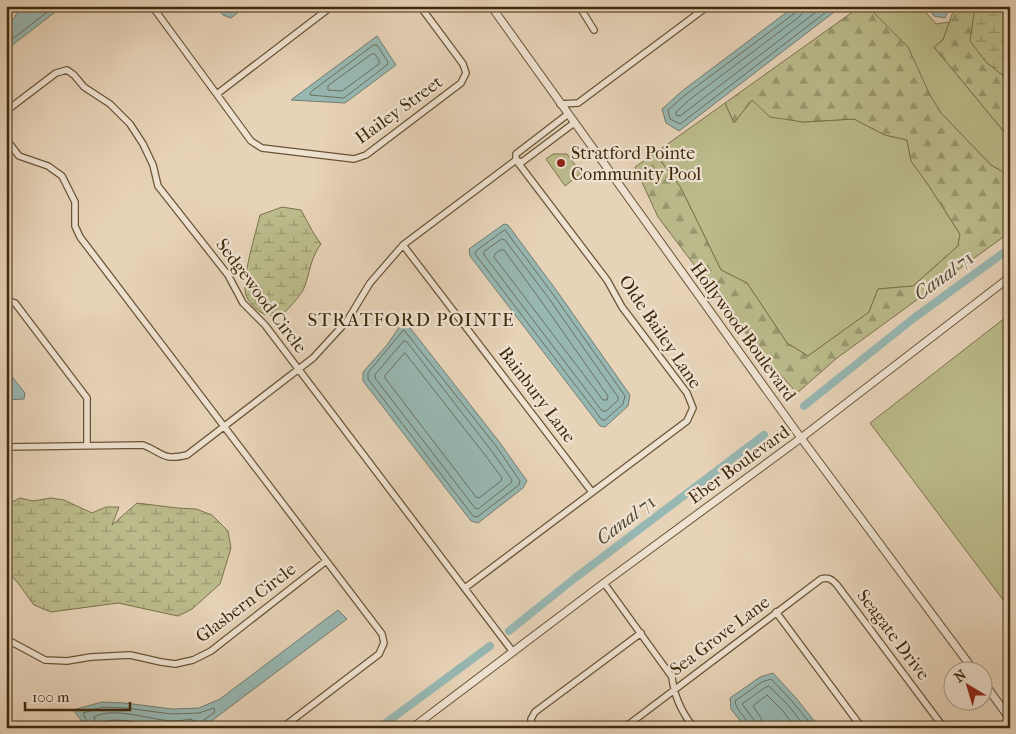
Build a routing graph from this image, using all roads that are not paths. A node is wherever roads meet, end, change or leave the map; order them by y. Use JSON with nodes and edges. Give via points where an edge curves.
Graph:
{"nodes":[{"id":1,"x":152,"y":6,"type":"edge"},
{"id":2,"x":332,"y":6,"type":"edge"},
{"id":3,"x":420,"y":6,"type":"edge"},
{"id":4,"x":491,"y":6,"type":"edge"},
{"id":5,"x":578,"y":6,"type":"edge"},
{"id":6,"x":708,"y":6,"type":"edge"},
{"id":7,"x":594,"y":30,"type":"dead end"},
{"id":8,"x":218,"y":94,"type":"junction"},
{"id":9,"x":560,"y":104,"type":"junction"},
{"id":10,"x":6,"y":112,"type":"edge"},
{"id":11,"x":568,"y":114,"type":"junction"},
{"id":12,"x":574,"y":123,"type":"junction"},
{"id":13,"x":6,"y":138,"type":"edge"},
{"id":14,"x":516,"y":160,"type":"junction"},
{"id":15,"x":403,"y":245,"type":"junction"},
{"id":16,"x":1010,"y":277,"type":"edge"},
{"id":17,"x":6,"y":300,"type":"edge"},
{"id":18,"x":298,"y":370,"type":"junction"},
{"id":19,"x":224,"y":426,"type":"junction"},
{"id":20,"x":801,"y":438,"type":"junction"},
{"id":21,"x":87,"y":446,"type":"junction"},
{"id":22,"x":6,"y":447,"type":"edge"},
{"id":23,"x":592,"y":492,"type":"junction"},
{"id":24,"x":326,"y":561,"type":"junction"},
{"id":25,"x":604,"y":583,"type":"junction"},
{"id":26,"x":837,"y":584,"type":"joint"},
{"id":27,"x":465,"y":588,"type":"junction"},
{"id":28,"x":776,"y":612,"type":"junction"},
{"id":29,"x":641,"y":633,"type":"junction"},
{"id":30,"x":6,"y":639,"type":"edge"},
{"id":31,"x":513,"y":652,"type":"junction"},
{"id":32,"x":968,"y":662,"type":"edge"},
{"id":33,"x":674,"y":690,"type":"junction"},
{"id":34,"x":994,"y":696,"type":"edge"},
{"id":35,"x":1010,"y":718,"type":"edge"},
{"id":36,"x":282,"y":728,"type":"edge"},
{"id":37,"x":412,"y":728,"type":"edge"},
{"id":38,"x":532,"y":728,"type":"edge"},
{"id":39,"x":624,"y":728,"type":"edge"},
{"id":40,"x":694,"y":728,"type":"edge"},
{"id":41,"x":862,"y":728,"type":"edge"},
{"id":42,"x":944,"y":728,"type":"edge"}],
"edges":[{"from":1,"to":8,"type":"street","name":"Hailey Street"},
{"from":2,"to":8,"type":"street"},
{"from":3,"to":8,"type":"street","name":"Hailey Street","via":[[466,72],[461,83],[366,155],[354,159],[262,148],[251,141]]},
{"from":4,"to":9,"type":"street","name":"Hollywood Boulevard"},
{"from":5,"to":7,"type":"street"},
{"from":6,"to":9,"type":"street","via":[[578,103]]},
{"from":9,"to":11,"type":"street","name":"Hollywood Boulevard"},
{"from":10,"to":18,"type":"street","name":"Sedgewood Circle","via":[[56,73],[67,70],[84,87],[110,104],[130,124],[143,144],[158,186],[228,275],[243,303],[265,325]]},
{"from":11,"to":12,"type":"street","name":"Hollywood Boulevard"},
{"from":11,"to":14,"type":"street","via":[[516,154]]},
{"from":12,"to":14,"type":"street","via":[[522,162]]},
{"from":12,"to":20,"type":"street","name":"Hollywood Boulevard"},
{"from":13,"to":19,"type":"street","via":[[19,156],[48,166],[62,176],[75,202],[75,226],[80,237]]},
{"from":14,"to":15,"type":"street"},
{"from":14,"to":23,"type":"street","name":"Olde Bailey Lane","via":[[607,280],[622,308],[687,394],[693,408],[687,421]]},
{"from":15,"to":18,"type":"street","via":[[370,283],[337,333]]},
{"from":15,"to":23,"type":"street","name":"Bainbury Lane"},
{"from":16,"to":20,"type":"street","name":"Eber Boulevard"},
{"from":17,"to":21,"type":"street","via":[[15,303],[86,398]]},
{"from":18,"to":19,"type":"street"},
{"from":18,"to":27,"type":"street","name":"Sedgewood Circle"},
{"from":19,"to":21,"type":"street","via":[[186,455],[173,458],[143,445]]},
{"from":19,"to":24,"type":"street"},
{"from":20,"to":25,"type":"street","name":"Eber Boulevard"},
{"from":20,"to":32,"type":"street","name":"Hollywood Boulevard"},
{"from":21,"to":22,"type":"street"},
{"from":23,"to":27,"type":"street","name":"Olde Bailey Lane"},
{"from":24,"to":30,"type":"street","name":"Glasbern Circle","via":[[210,651],[193,660],[175,664],[130,655],[45,660]]},
{"from":24,"to":36,"type":"street","via":[[382,634],[384,643],[379,654]]},
{"from":25,"to":29,"type":"street"},
{"from":25,"to":31,"type":"street","name":"Eber Boulevard"},
{"from":26,"to":28,"type":"street","name":"Sea Grove Lane","via":[[830,579],[821,579]]},
{"from":26,"to":42,"type":"street","name":"Seagate Drive"},
{"from":27,"to":31,"type":"street","name":"Sedgewood Circle"},
{"from":28,"to":33,"type":"street","name":"Sea Grove Lane"},
{"from":28,"to":41,"type":"street"},
{"from":29,"to":33,"type":"street","via":[[672,677]]},
{"from":29,"to":38,"type":"street","via":[[535,712],[531,719]]},
{"from":31,"to":37,"type":"street","name":"Eber Boulevard"},
{"from":33,"to":39,"type":"street","name":"Sea Grove Lane"},
{"from":33,"to":40,"type":"street"},
{"from":34,"to":35,"type":"street"}]}
